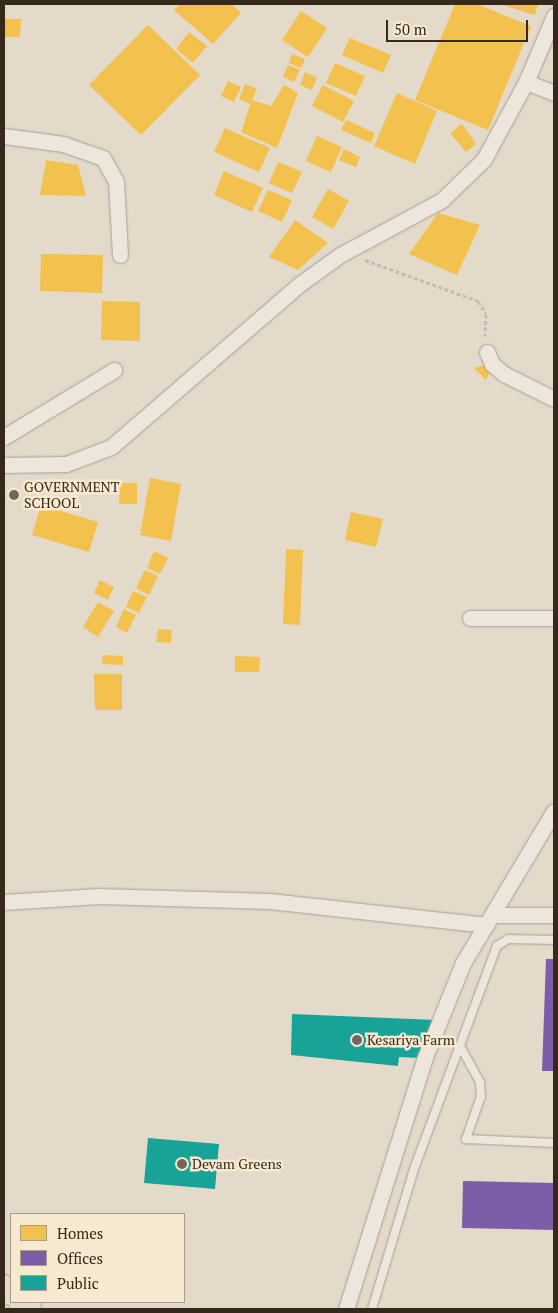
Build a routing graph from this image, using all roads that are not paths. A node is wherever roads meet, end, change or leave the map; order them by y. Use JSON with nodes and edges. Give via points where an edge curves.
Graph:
{"nodes":[{"id":1,"x":554,"y":16,"type":"edge"},
{"id":2,"x":526,"y":82,"type":"junction"},
{"id":3,"x":554,"y":93,"type":"edge"},
{"id":4,"x":4,"y":136,"type":"edge"},
{"id":5,"x":120,"y":255,"type":"dead end"},
{"id":6,"x":487,"y":352,"type":"road end"},
{"id":7,"x":114,"y":370,"type":"dead end"},
{"id":8,"x":554,"y":398,"type":"edge"},
{"id":9,"x":4,"y":436,"type":"edge"},
{"id":10,"x":4,"y":464,"type":"edge"},
{"id":11,"x":470,"y":618,"type":"dead end"},
{"id":12,"x":554,"y":618,"type":"edge"},
{"id":13,"x":554,"y":811,"type":"edge"},
{"id":14,"x":4,"y":902,"type":"edge"},
{"id":15,"x":554,"y":915,"type":"edge"},
{"id":16,"x":490,"y":920,"type":"junction"},
{"id":17,"x":554,"y":940,"type":"edge"},
{"id":18,"x":460,"y":1046,"type":"junction"},
{"id":19,"x":554,"y":1143,"type":"edge"},
{"id":20,"x":346,"y":1309,"type":"edge"},
{"id":21,"x":372,"y":1309,"type":"edge"}],
"edges":[{"from":1,"to":2,"type":"street"},
{"from":2,"to":3,"type":"street"},
{"from":2,"to":10,"type":"street","via":[[484,159],[462,184],[442,200],[340,255],[300,284],[111,447],[66,464]]},
{"from":4,"to":5,"type":"street","via":[[63,144],[104,158],[116,181]]},
{"from":6,"to":8,"type":"street","via":[[492,364],[504,374]]},
{"from":7,"to":9,"type":"street"},
{"from":11,"to":12,"type":"street"},
{"from":13,"to":16,"type":"street"},
{"from":14,"to":16,"type":"street","via":[[99,896],[210,898]]},
{"from":15,"to":16,"type":"street"},
{"from":16,"to":20,"type":"street","via":[[463,962],[425,1057]]},
{"from":17,"to":18,"type":"lane","via":[[508,939],[498,946]]},
{"from":18,"to":19,"type":"lane","via":[[480,1082],[482,1096],[466,1139]]},
{"from":18,"to":21,"type":"lane","via":[[414,1169]]}]}
